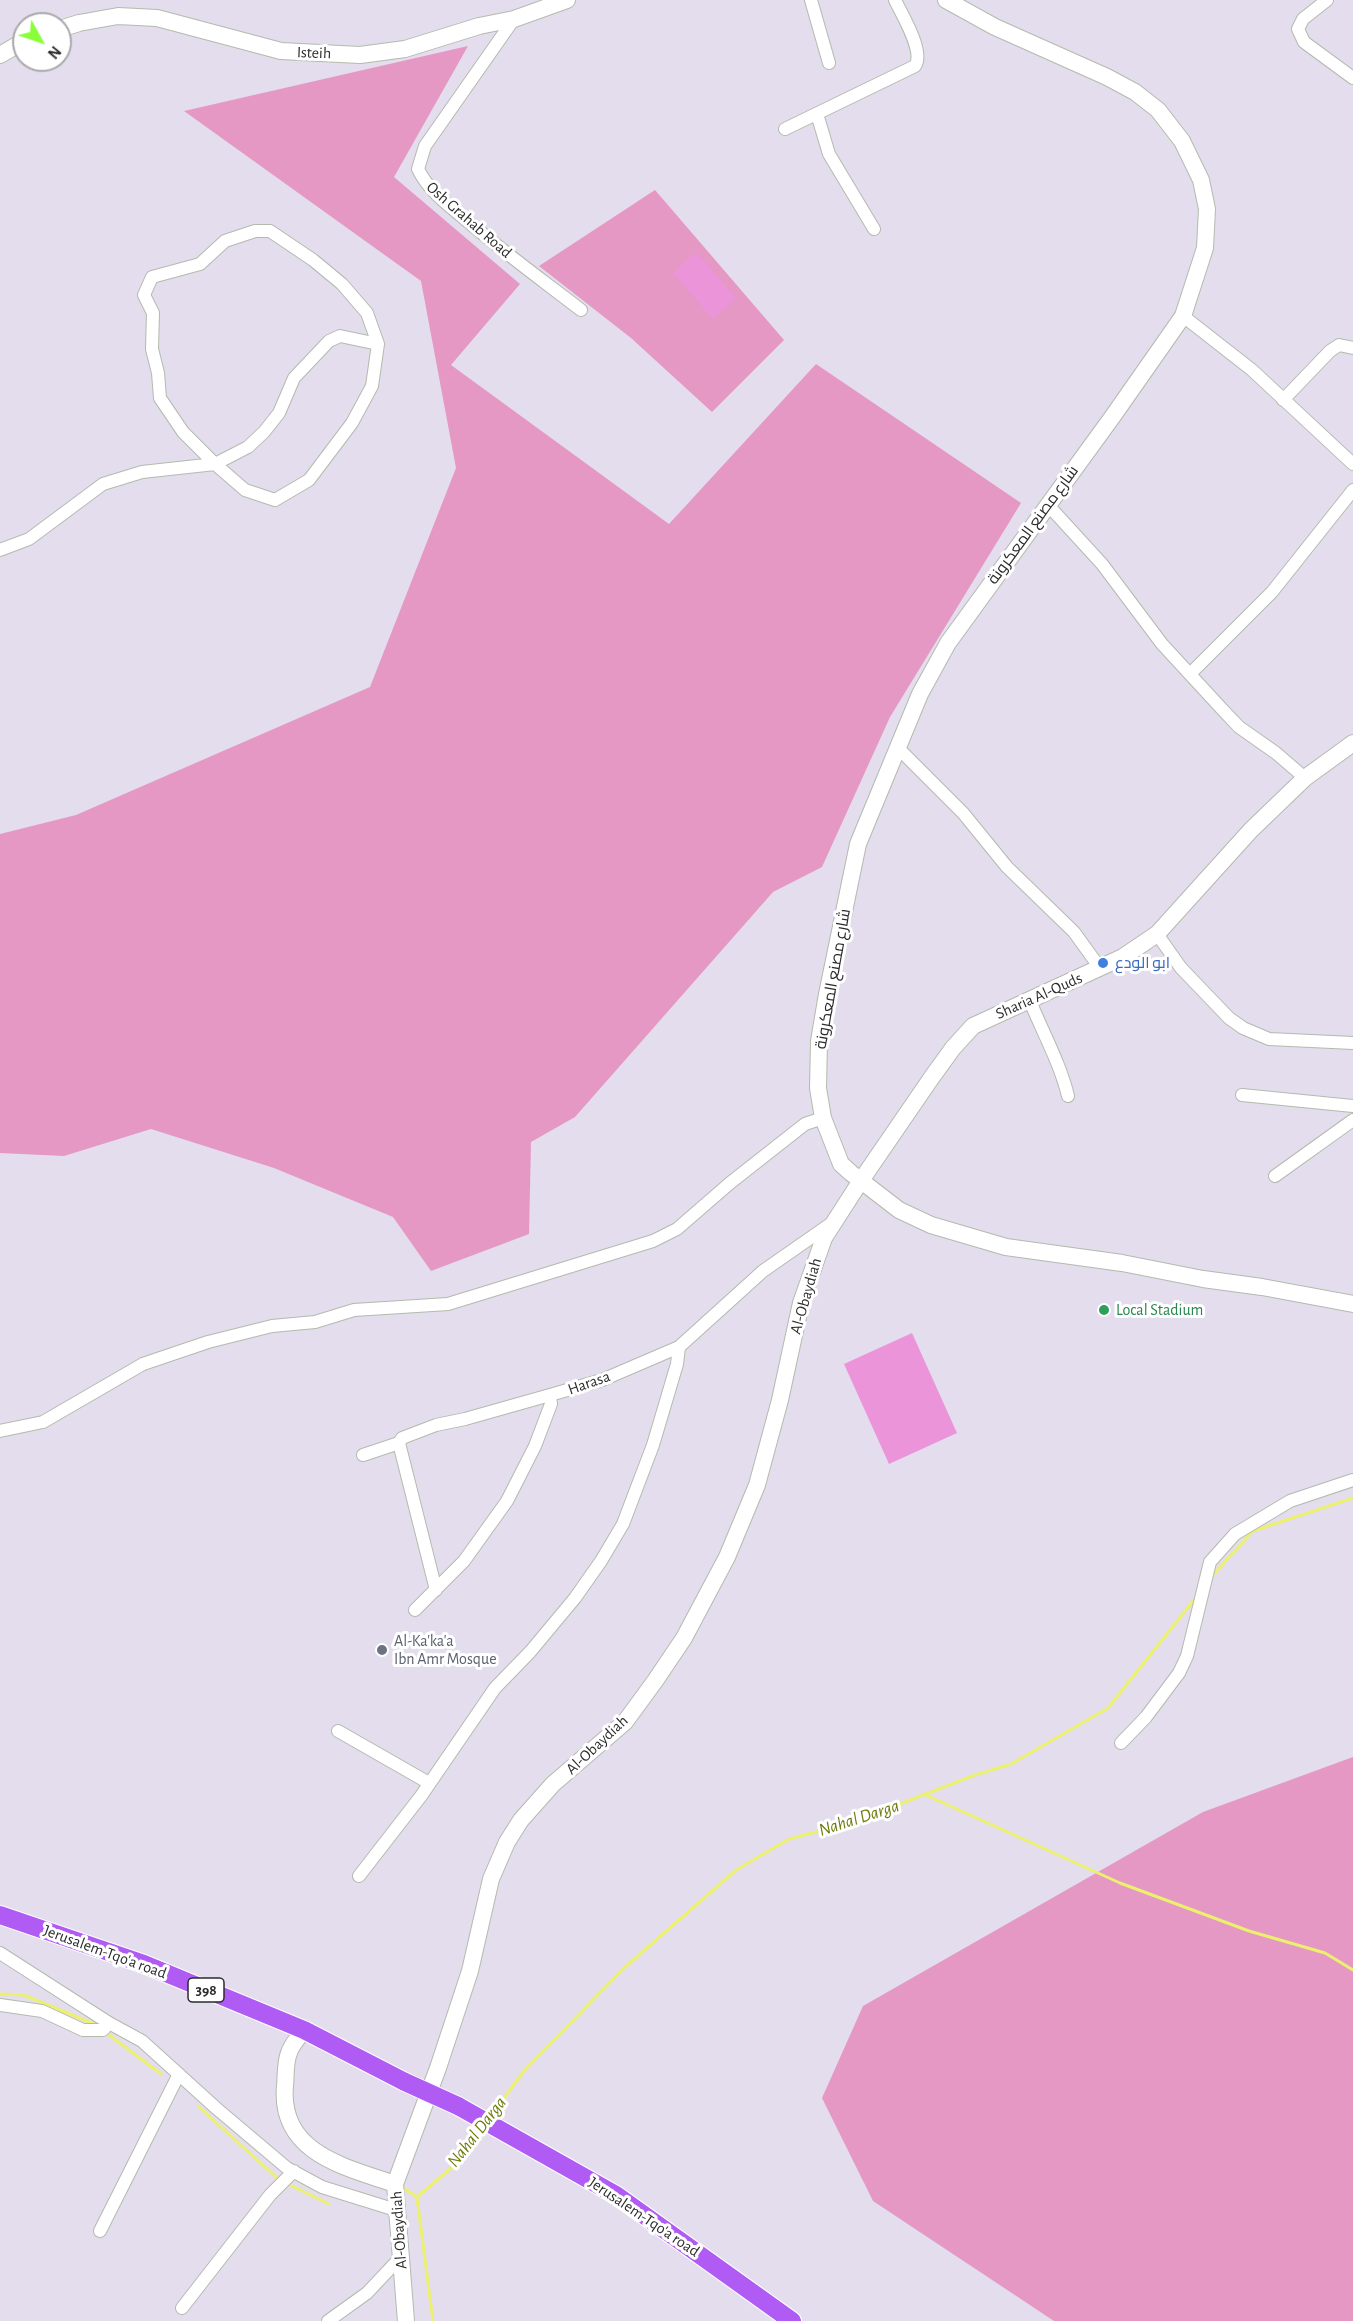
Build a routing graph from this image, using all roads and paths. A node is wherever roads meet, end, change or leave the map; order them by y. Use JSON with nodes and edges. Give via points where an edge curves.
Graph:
{"nodes":[{"id":1,"x":567,"y":0,"type":"edge"},
{"id":2,"x":811,"y":0,"type":"edge"},
{"id":3,"x":895,"y":0,"type":"edge"},
{"id":4,"x":946,"y":0,"type":"edge"},
{"id":5,"x":1327,"y":0,"type":"edge"},
{"id":6,"x":514,"y":19,"type":"junction"},
{"id":7,"x":72,"y":25,"type":"edge"},
{"id":8,"x":830,"y":63,"type":"dead end"},
{"id":9,"x":1353,"y":78,"type":"edge"},
{"id":10,"x":817,"y":114,"type":"junction"},
{"id":11,"x":785,"y":129,"type":"dead end"},
{"id":12,"x":874,"y":229,"type":"dead end"},
{"id":13,"x":581,"y":310,"type":"dead end"},
{"id":14,"x":1183,"y":316,"type":"junction"},
{"id":15,"x":378,"y":344,"type":"junction"},
{"id":16,"x":1353,"y":348,"type":"edge"},
{"id":17,"x":1283,"y":400,"type":"junction"},
{"id":18,"x":215,"y":464,"type":"junction"},
{"id":19,"x":1353,"y":464,"type":"edge"},
{"id":20,"x":1353,"y":490,"type":"edge"},
{"id":21,"x":1048,"y":505,"type":"junction"},
{"id":22,"x":0,"y":550,"type":"edge"},
{"id":23,"x":1190,"y":674,"type":"junction"},
{"id":24,"x":1353,"y":743,"type":"edge"},
{"id":25,"x":897,"y":747,"type":"junction"},
{"id":26,"x":1305,"y":778,"type":"junction"},
{"id":27,"x":1157,"y":934,"type":"junction"},
{"id":28,"x":1100,"y":968,"type":"junction"},
{"id":29,"x":1030,"y":1001,"type":"junction"},
{"id":30,"x":1353,"y":1043,"type":"edge"},
{"id":31,"x":1242,"y":1095,"type":"dead end"},
{"id":32,"x":1068,"y":1096,"type":"dead end"},
{"id":33,"x":1353,"y":1106,"type":"edge"},
{"id":34,"x":823,"y":1118,"type":"junction"},
{"id":35,"x":1353,"y":1120,"type":"edge"},
{"id":36,"x":1275,"y":1176,"type":"dead end"},
{"id":37,"x":860,"y":1182,"type":"junction"},
{"id":38,"x":835,"y":1220,"type":"junction"},
{"id":39,"x":1353,"y":1304,"type":"edge"},
{"id":40,"x":679,"y":1347,"type":"junction"},
{"id":41,"x":550,"y":1395,"type":"junction"},
{"id":42,"x":0,"y":1431,"type":"edge"},
{"id":43,"x":399,"y":1443,"type":"junction"},
{"id":44,"x":363,"y":1455,"type":"dead end"},
{"id":45,"x":1353,"y":1480,"type":"edge"},
{"id":46,"x":436,"y":1590,"type":"junction"},
{"id":47,"x":415,"y":1610,"type":"dead end"},
{"id":48,"x":338,"y":1731,"type":"dead end"},
{"id":49,"x":1121,"y":1743,"type":"dead end"},
{"id":50,"x":429,"y":1783,"type":"junction"},
{"id":51,"x":359,"y":1876,"type":"dead end"},
{"id":52,"x":0,"y":1915,"type":"edge"},
{"id":53,"x":0,"y":1953,"type":"edge"},
{"id":54,"x":0,"y":2005,"type":"edge"},
{"id":55,"x":109,"y":2023,"type":"junction"},
{"id":56,"x":304,"y":2030,"type":"junction"},
{"id":57,"x":179,"y":2074,"type":"junction"},
{"id":58,"x":294,"y":2171,"type":"junction"},
{"id":59,"x":395,"y":2184,"type":"junction"},
{"id":60,"x":396,"y":2210,"type":"junction"},
{"id":61,"x":100,"y":2231,"type":"dead end"},
{"id":62,"x":400,"y":2259,"type":"junction"},
{"id":63,"x":182,"y":2308,"type":"dead end"},
{"id":64,"x":328,"y":2321,"type":"edge"},
{"id":65,"x":406,"y":2321,"type":"edge"},
{"id":66,"x":792,"y":2321,"type":"edge"}],
"edges":[{"from":1,"to":6,"type":"street","name":"Isteih"},
{"from":2,"to":8,"type":"street"},
{"from":3,"to":10,"type":"street","via":[[915,41],[918,62],[908,71]]},
{"from":4,"to":14,"type":"street","name":"شارع مصنع المعكرونة","via":[[1135,92],[1172,126],[1194,162],[1207,209],[1205,248]]},
{"from":5,"to":9,"type":"street","via":[[1298,29],[1304,42]]},
{"from":6,"to":7,"type":"street","name":"Isteih","via":[[405,49],[360,55],[281,51],[157,18],[118,16]]},
{"from":6,"to":13,"type":"street","name":"Osh Grahab Road","via":[[425,146],[418,169],[441,199]]},
{"from":10,"to":11,"type":"street"},
{"from":10,"to":12,"type":"street","via":[[830,154]]},
{"from":14,"to":17,"type":"street","via":[[1252,370]]},
{"from":14,"to":21,"type":"street","name":"شارع مصنع المعكرونة"},
{"from":15,"to":18,"type":"street","via":[[339,336],[329,341],[294,378],[279,413],[264,432],[248,447]]},
{"from":15,"to":18,"type":"street","via":[[372,386],[352,423],[309,480],[275,500],[245,490]]},
{"from":15,"to":18,"type":"street","via":[[367,313],[342,284],[270,231],[255,231],[225,241],[200,264],[152,277],[144,295],[153,313],[152,349],[160,398],[183,432]]},
{"from":16,"to":17,"type":"street","via":[[1339,345],[1330,351]]},
{"from":17,"to":19,"type":"street"},
{"from":18,"to":22,"type":"street","via":[[142,472],[102,484],[29,539]]},
{"from":20,"to":23,"type":"street","via":[[1272,592]]},
{"from":21,"to":23,"type":"street","via":[[1102,564],[1162,644]]},
{"from":21,"to":25,"type":"street","name":"شارع مصنع المعكرونة","via":[[948,642]]},
{"from":23,"to":26,"type":"street","via":[[1239,727]]},
{"from":24,"to":26,"type":"street","name":"Sharia Al-Quds"},
{"from":25,"to":28,"type":"street","via":[[963,813],[1007,867],[1074,932]]},
{"from":25,"to":34,"type":"street","name":"شارع مصنع المعكرونة","via":[[858,844],[827,994],[819,1041],[818,1088]]},
{"from":26,"to":27,"type":"street","name":"Sharia Al-Quds","via":[[1231,850]]},
{"from":27,"to":28,"type":"street","name":"Sharia Al-Quds"},
{"from":27,"to":30,"type":"street","via":[[1181,968],[1243,1028],[1269,1039]]},
{"from":28,"to":29,"type":"street","name":"Sharia Al-Quds"},
{"from":29,"to":32,"type":"street","via":[[1062,1072]]},
{"from":29,"to":37,"type":"street","name":"Sharia Al-Quds","via":[[974,1026],[953,1048]]},
{"from":31,"to":33,"type":"street"},
{"from":34,"to":37,"type":"street","name":"شارع مصنع المعكرونة","via":[[841,1164]]},
{"from":34,"to":42,"type":"street","via":[[805,1124],[677,1228],[653,1241],[448,1304],[354,1310],[315,1322],[272,1326],[208,1342],[143,1364],[43,1422]]},
{"from":35,"to":36,"type":"street"},
{"from":37,"to":38,"type":"street","name":"Al-Obaydiah"},
{"from":37,"to":39,"type":"street","name":"شارع مصنع المعكرونة","via":[[899,1210],[931,1225],[1006,1247],[1122,1263]]},
{"from":38,"to":40,"type":"street","name":"Harasa","via":[[763,1271]]},
{"from":38,"to":59,"type":"street","name":"Al-Obaydiah","via":[[814,1262],[757,1485],[727,1557],[684,1638],[625,1722],[553,1784],[507,1842],[491,1879],[467,1981]]},
{"from":40,"to":41,"type":"street","name":"Harasa","via":[[602,1380]]},
{"from":40,"to":50,"type":"street","via":[[653,1445],[601,1562],[530,1652],[495,1688]]},
{"from":41,"to":43,"type":"street","via":[[436,1425],[406,1435]]},
{"from":41,"to":46,"type":"street","name":"Harasa","via":[[551,1404],[535,1446],[507,1501],[471,1554]]},
{"from":43,"to":44,"type":"street"},
{"from":43,"to":46,"type":"street"},
{"from":45,"to":49,"type":"street","via":[[1290,1501],[1235,1534],[1210,1562],[1187,1656],[1179,1673]]},
{"from":46,"to":47,"type":"street","name":"Harasa"},
{"from":48,"to":50,"type":"street"},
{"from":50,"to":51,"type":"street"},
{"from":52,"to":56,"type":"main road","name":"Jerusalem-Tqo'a road","number":"398","via":[[144,1964]]},
{"from":53,"to":55,"type":"street"},
{"from":54,"to":55,"type":"street","via":[[42,2012],[83,2030],[103,2030]]},
{"from":55,"to":57,"type":"street","via":[[142,2041]]},
{"from":56,"to":59,"type":"street","via":[[289,2053],[284,2099],[293,2128],[304,2144],[332,2163]]},
{"from":56,"to":66,"type":"main road","name":"Jerusalem-Tqo'a road","number":"398","bridge":true,"via":[[458,2106],[616,2195]]},
{"from":57,"to":58,"type":"street"},
{"from":57,"to":61,"type":"street"},
{"from":58,"to":60,"type":"street","via":[[322,2187]]},
{"from":58,"to":63,"type":"street","via":[[270,2195]]},
{"from":59,"to":60,"type":"street","name":"Al-Obaydiah"},
{"from":60,"to":62,"type":"street","name":"Al-Obaydiah"},
{"from":62,"to":64,"type":"street","via":[[367,2293]]},
{"from":62,"to":65,"type":"street","name":"Al-Obaydiah"}]}
